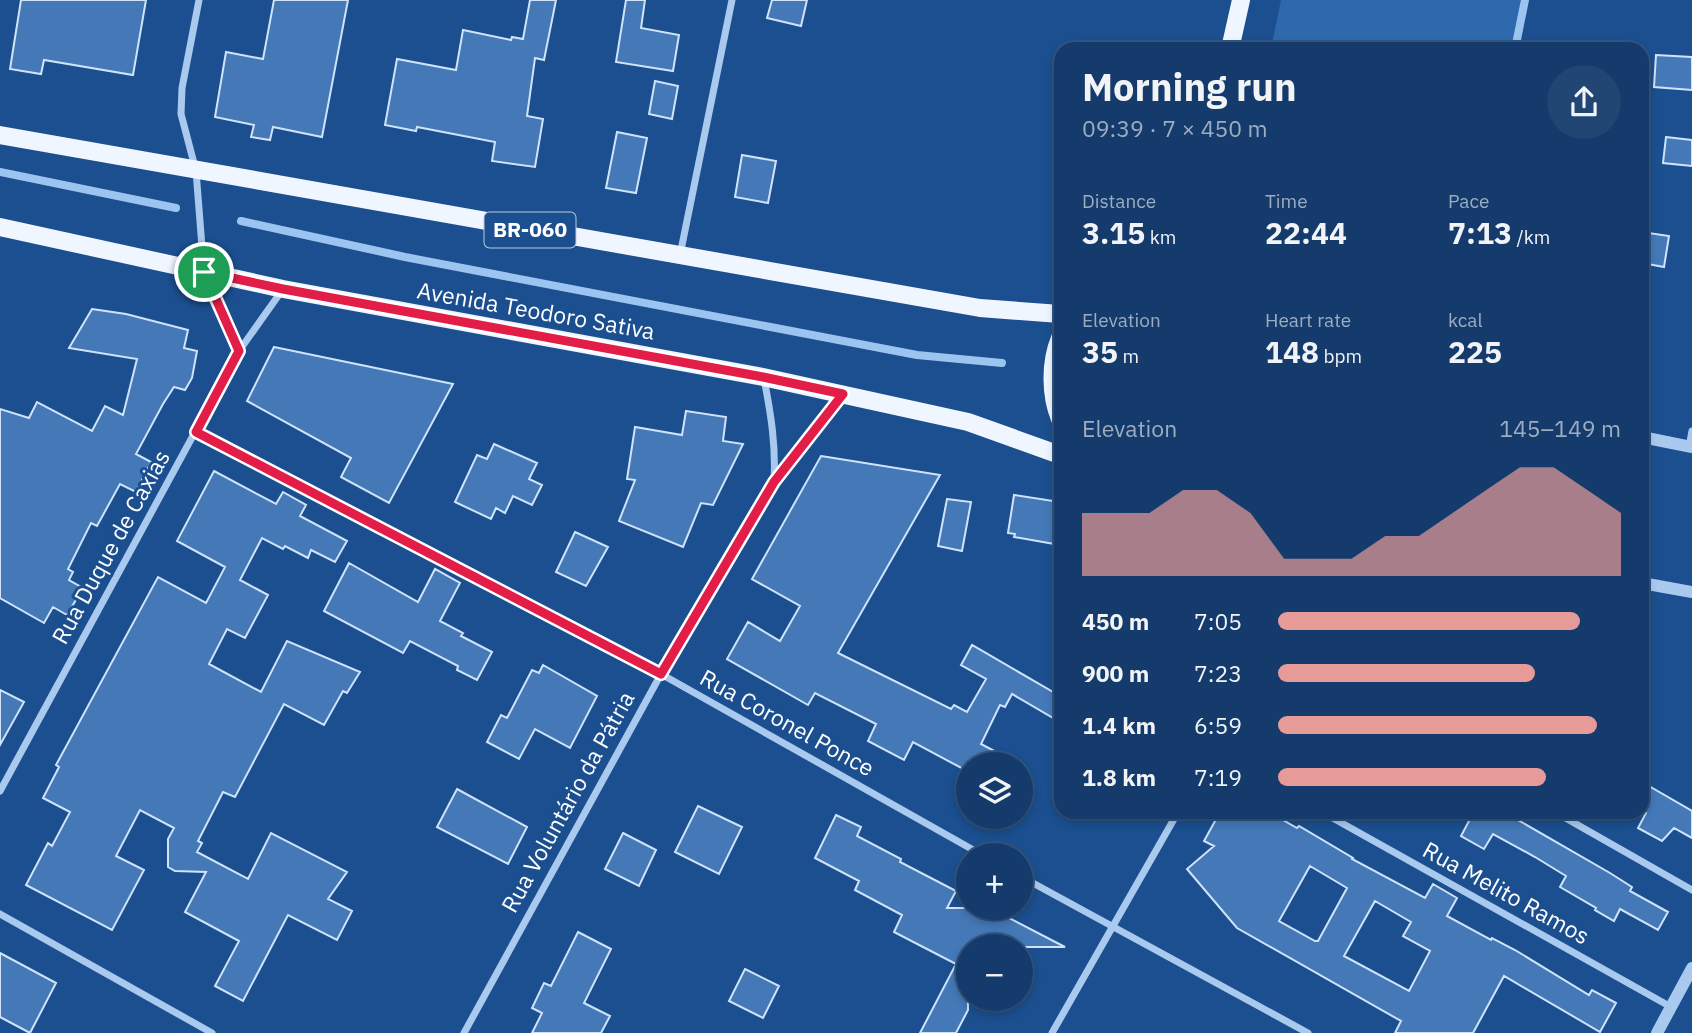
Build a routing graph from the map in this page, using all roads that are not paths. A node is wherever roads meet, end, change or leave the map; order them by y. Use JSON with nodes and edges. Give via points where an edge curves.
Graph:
{"nodes":[{"id":1,"x":199,"y":0,"type":"edge"},
{"id":2,"x":732,"y":0,"type":"edge"},
{"id":3,"x":1241,"y":0,"type":"edge"},
{"id":4,"x":1232,"y":42,"type":"edge"},
{"id":5,"x":0,"y":135,"type":"edge"},
{"id":6,"x":195,"y":171,"type":"junction"},
{"id":7,"x":0,"y":227,"type":"edge"},
{"id":8,"x":680,"y":256,"type":"junction"},
{"id":9,"x":204,"y":272,"type":"junction"},
{"id":10,"x":283,"y":289,"type":"junction"},
{"id":11,"x":1054,"y":314,"type":"edge"},
{"id":12,"x":239,"y":351,"type":"junction"},
{"id":13,"x":1054,"y":366,"type":"edge"},
{"id":14,"x":763,"y":377,"type":"junction"},
{"id":15,"x":1054,"y":389,"type":"edge"},
{"id":16,"x":843,"y":394,"type":"junction"},
{"id":17,"x":196,"y":432,"type":"junction"},
{"id":18,"x":1692,"y":432,"type":"edge"},
{"id":19,"x":1649,"y":438,"type":"edge"},
{"id":20,"x":1690,"y":447,"type":"edge"},
{"id":21,"x":1054,"y":453,"type":"edge"},
{"id":22,"x":774,"y":482,"type":"junction"},
{"id":23,"x":1649,"y":584,"type":"edge"},
{"id":24,"x":1692,"y":592,"type":"edge"},
{"id":25,"x":661,"y":674,"type":"junction"},
{"id":26,"x":0,"y":792,"type":"edge"},
{"id":27,"x":1174,"y":819,"type":"edge"},
{"id":28,"x":1335,"y":819,"type":"edge"},
{"id":29,"x":1567,"y":819,"type":"edge"},
{"id":30,"x":961,"y":843,"type":"edge"},
{"id":31,"x":1033,"y":883,"type":"edge"},
{"id":32,"x":1692,"y":890,"type":"edge"},
{"id":33,"x":0,"y":914,"type":"edge"},
{"id":34,"x":1111,"y":927,"type":"junction"},
{"id":35,"x":1692,"y":968,"type":"edge"},
{"id":36,"x":1672,"y":1007,"type":"junction"},
{"id":37,"x":212,"y":1033,"type":"edge"},
{"id":38,"x":464,"y":1033,"type":"edge"},
{"id":39,"x":1052,"y":1033,"type":"edge"},
{"id":40,"x":1308,"y":1033,"type":"edge"},
{"id":41,"x":1657,"y":1033,"type":"edge"}],
"edges":[{"from":1,"to":6,"type":"street","via":[[181,114]]},
{"from":2,"to":8,"type":"street"},
{"from":3,"to":4,"type":"main road"},
{"from":5,"to":6,"type":"main road","number":"BR-060"},
{"from":6,"to":8,"type":"main road","number":"BR-060"},
{"from":6,"to":9,"type":"street"},
{"from":7,"to":9,"type":"main road","name":"Avenida Teodoro Sativa"},
{"from":8,"to":11,"type":"main road","number":"BR-060","via":[[980,308]]},
{"from":9,"to":10,"type":"main road","name":"Avenida Teodoro Sativa"},
{"from":9,"to":12,"type":"street"},
{"from":10,"to":12,"type":"street","name":"Rua Duque de Caxias"},
{"from":10,"to":14,"type":"main road","name":"Avenida Teodoro Sativa"},
{"from":12,"to":17,"type":"street","name":"Rua Duque de Caxias"},
{"from":13,"to":15,"type":"main road"},
{"from":14,"to":16,"type":"main road","name":"Avenida Teodoro Sativa"},
{"from":14,"to":22,"type":"street","via":[[773,424]]},
{"from":16,"to":21,"type":"main road","name":"Avenida Teodoro Sativa","via":[[968,422]]},
{"from":16,"to":22,"type":"street","name":"Rua Voluntário da Pátria"},
{"from":17,"to":25,"type":"street","name":"Rua Coronel Ponce"},
{"from":17,"to":26,"type":"street","name":"Rua Duque de Caxias"},
{"from":18,"to":20,"type":"street"},
{"from":19,"to":20,"type":"street"},
{"from":22,"to":25,"type":"street","name":"Rua Voluntário da Pátria"},
{"from":23,"to":24,"type":"street"},
{"from":25,"to":30,"type":"street","name":"Rua Coronel Ponce"},
{"from":25,"to":38,"type":"street","name":"Rua Voluntário da Pátria"},
{"from":27,"to":34,"type":"street"},
{"from":28,"to":36,"type":"street","name":"Rua Melito Ramos"},
{"from":29,"to":32,"type":"street"},
{"from":31,"to":34,"type":"street"},
{"from":33,"to":37,"type":"street"},
{"from":34,"to":39,"type":"street"},
{"from":34,"to":40,"type":"street"},
{"from":35,"to":36,"type":"street"},
{"from":36,"to":41,"type":"street"}]}
